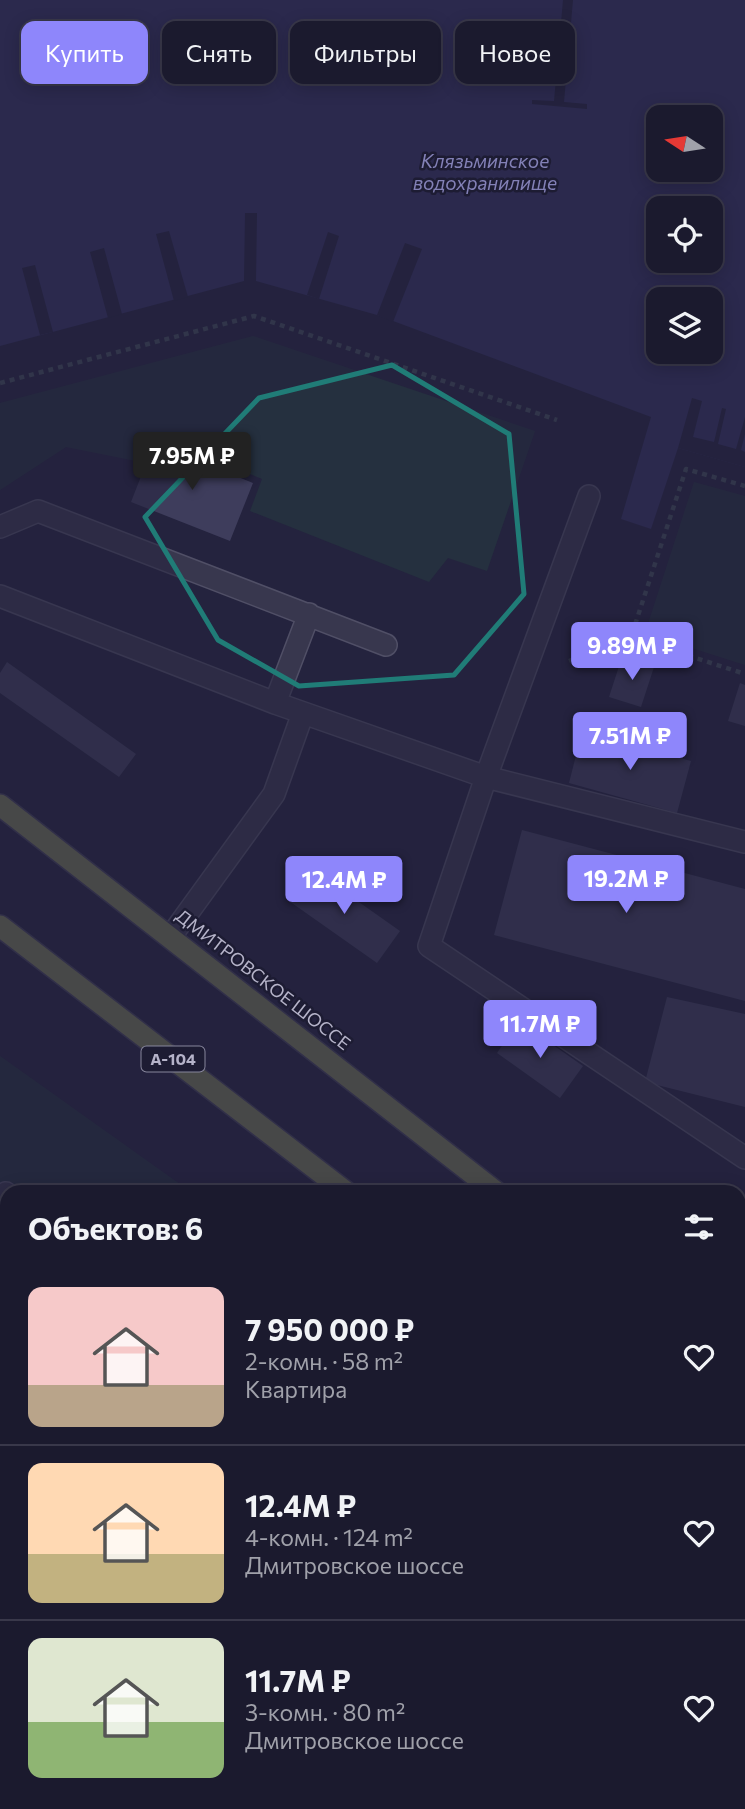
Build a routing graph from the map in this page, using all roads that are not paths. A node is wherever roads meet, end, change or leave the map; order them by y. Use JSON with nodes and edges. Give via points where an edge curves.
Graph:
{"nodes":[{"id":1,"x":589,"y":496,"type":"dead end"},
{"id":2,"x":0,"y":527,"type":"edge"},
{"id":3,"x":0,"y":596,"type":"edge"},
{"id":4,"x":309,"y":614,"type":"junction"},
{"id":5,"x":386,"y":645,"type":"dead end"},
{"id":6,"x":275,"y":703,"type":"junction"},
{"id":7,"x":303,"y":713,"type":"junction"},
{"id":8,"x":486,"y":777,"type":"junction"},
{"id":9,"x":0,"y":805,"type":"edge"},
{"id":10,"x":745,"y":842,"type":"edge"},
{"id":11,"x":0,"y":926,"type":"edge"},
{"id":12,"x":171,"y":936,"type":"junction"},
{"id":13,"x":745,"y":1158,"type":"edge"},
{"id":14,"x":337,"y":1185,"type":"edge"},
{"id":15,"x":487,"y":1185,"type":"edge"}],
"edges":[{"from":1,"to":8,"type":"street"},
{"from":2,"to":4,"type":"street","via":[[38,510]]},
{"from":3,"to":6,"type":"street"},
{"from":4,"to":5,"type":"street"},
{"from":4,"to":6,"type":"street"},
{"from":6,"to":7,"type":"street"},
{"from":7,"to":8,"type":"street"},
{"from":7,"to":12,"type":"street","via":[[274,794]]},
{"from":8,"to":10,"type":"street"},
{"from":8,"to":13,"type":"street","via":[[429,946]]},
{"from":9,"to":12,"type":"highway","name":"ДМИТРОВСКОЕ ШОССЕ"},
{"from":11,"to":14,"type":"highway","number":"А-104"},
{"from":12,"to":15,"type":"highway","name":"ДМИТРОВСКОЕ ШОССЕ"}]}
